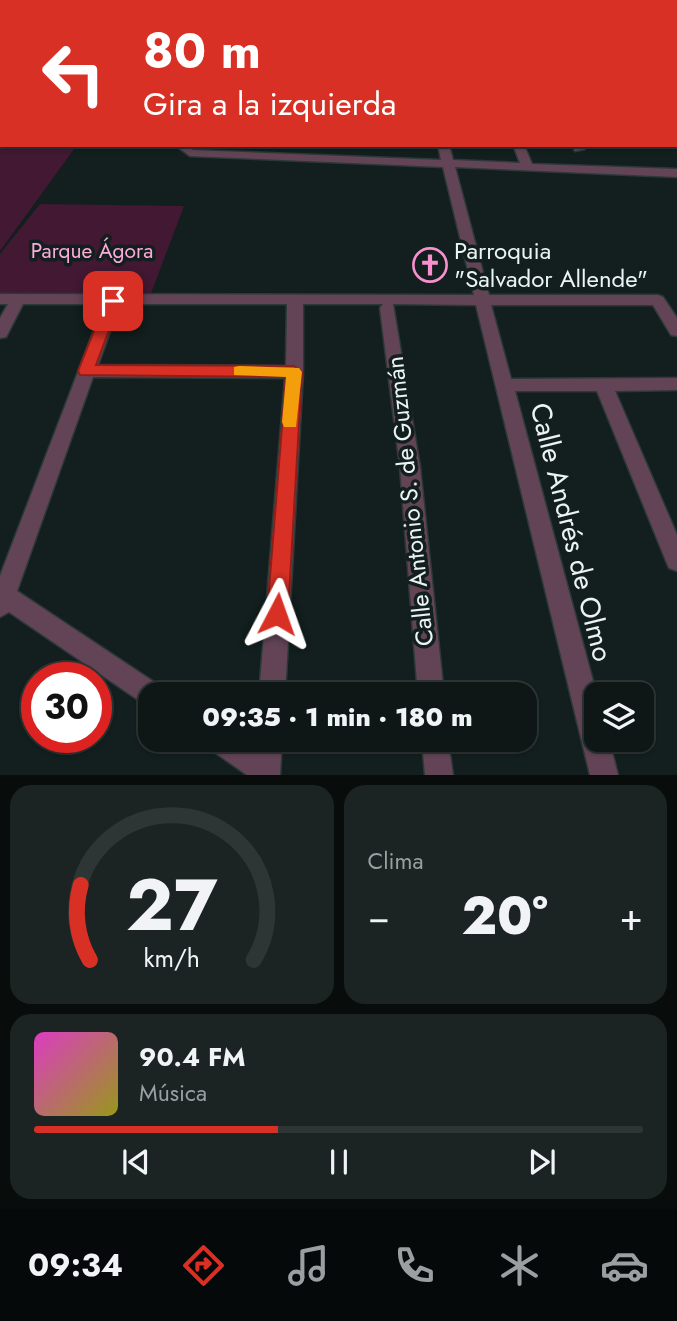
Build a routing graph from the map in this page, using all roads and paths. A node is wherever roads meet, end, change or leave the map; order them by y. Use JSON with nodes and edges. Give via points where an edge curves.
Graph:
{"nodes":[{"id":1,"x":181,"y":147,"type":"edge"},
{"id":2,"x":370,"y":147,"type":"edge"},
{"id":3,"x":443,"y":147,"type":"edge"},
{"id":4,"x":519,"y":147,"type":"edge"},
{"id":5,"x":310,"y":152,"type":"edge"},
{"id":6,"x":371,"y":160,"type":"junction"},
{"id":7,"x":447,"y":162,"type":"junction"},
{"id":8,"x":527,"y":166,"type":"junction"},
{"id":9,"x":677,"y":173,"type":"edge"},
{"id":10,"x":0,"y":299,"type":"edge"},
{"id":11,"x":18,"y":299,"type":"junction"},
{"id":12,"x":480,"y":299,"type":"junction"},
{"id":13,"x":113,"y":301,"type":"junction"},
{"id":14,"x":295,"y":302,"type":"junction"},
{"id":15,"x":388,"y":308,"type":"dead end"},
{"id":16,"x":677,"y":331,"type":"edge"},
{"id":17,"x":0,"y":333,"type":"edge"},
{"id":18,"x":86,"y":371,"type":"junction"},
{"id":19,"x":294,"y":372,"type":"junction"},
{"id":20,"x":603,"y":384,"type":"junction"},
{"id":21,"x":677,"y":384,"type":"edge"},
{"id":22,"x":504,"y":385,"type":"junction"},
{"id":23,"x":677,"y":561,"type":"edge"},
{"id":24,"x":1,"y":598,"type":"edge"},
{"id":25,"x":273,"y":682,"type":"edge"},
{"id":26,"x":430,"y":682,"type":"edge"},
{"id":27,"x":138,"y":687,"type":"edge"},
{"id":28,"x":236,"y":752,"type":"edge"},
{"id":29,"x":268,"y":752,"type":"edge"},
{"id":30,"x":436,"y":752,"type":"edge"},
{"id":31,"x":267,"y":774,"type":"edge"},
{"id":32,"x":439,"y":775,"type":"edge"},
{"id":33,"x":604,"y":775,"type":"edge"}],
"edges":[{"from":1,"to":5,"type":"street","via":[[190,153]]},
{"from":2,"to":6,"type":"street"},
{"from":3,"to":7,"type":"street"},
{"from":4,"to":8,"type":"street"},
{"from":5,"to":6,"type":"street"},
{"from":6,"to":7,"type":"street"},
{"from":7,"to":8,"type":"street"},
{"from":7,"to":12,"type":"street","name":"Calle Andrés de Olmo"},
{"from":8,"to":9,"type":"street"},
{"from":10,"to":11,"type":"street"},
{"from":11,"to":13,"type":"street"},
{"from":11,"to":17,"type":"street"},
{"from":12,"to":14,"type":"street"},
{"from":12,"to":16,"type":"street","via":[[658,300]]},
{"from":12,"to":22,"type":"street","name":"Calle Andrés de Olmo"},
{"from":13,"to":14,"type":"street"},
{"from":13,"to":18,"type":"street"},
{"from":14,"to":19,"type":"street"},
{"from":15,"to":26,"type":"street","name":"Calle Antonio S. de Guzmán","via":[[410,467]]},
{"from":18,"to":19,"type":"street"},
{"from":18,"to":24,"type":"street"},
{"from":19,"to":25,"type":"street"},
{"from":20,"to":21,"type":"street"},
{"from":20,"to":22,"type":"street"},
{"from":20,"to":23,"type":"street"},
{"from":22,"to":33,"type":"street","name":"Calle Andrés de Olmo"},
{"from":24,"to":27,"type":"street"},
{"from":28,"to":31,"type":"street"},
{"from":29,"to":31,"type":"street"},
{"from":30,"to":32,"type":"street"}]}
